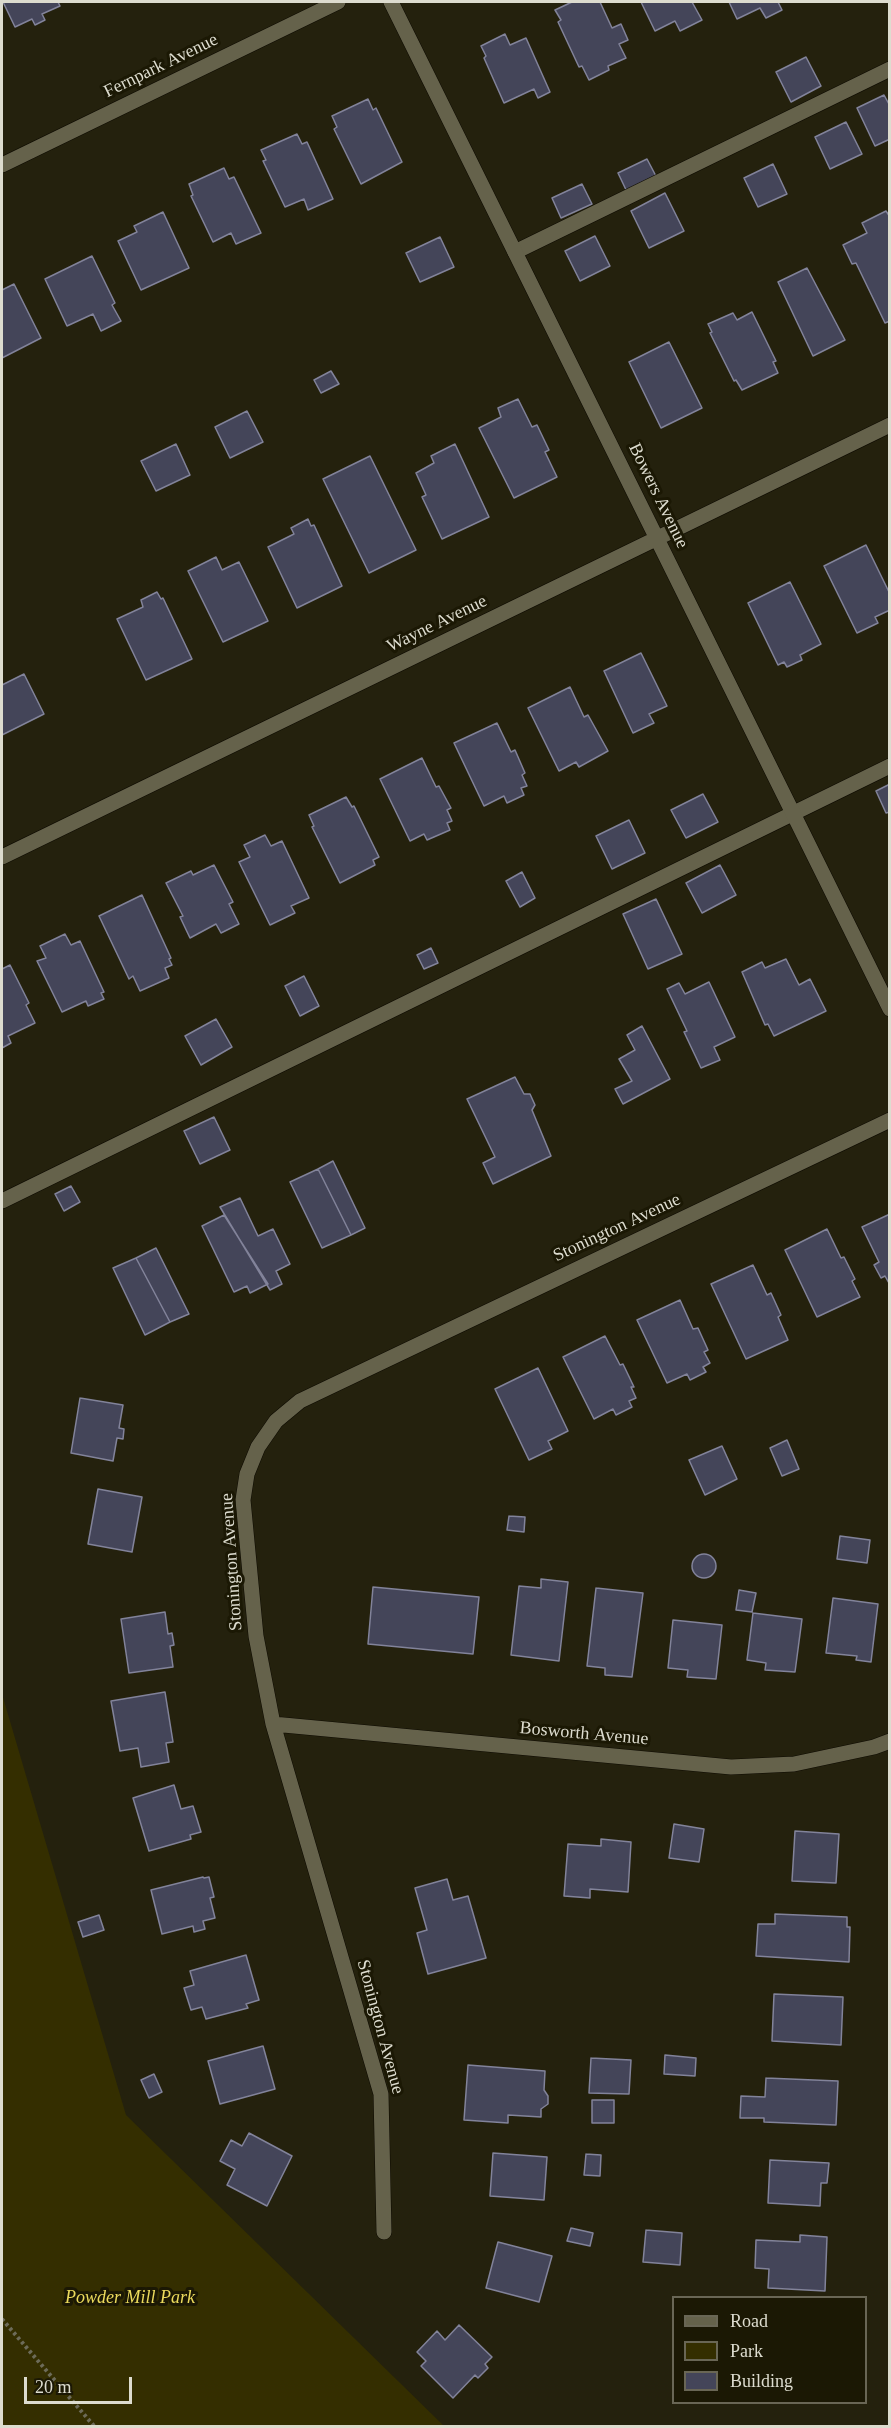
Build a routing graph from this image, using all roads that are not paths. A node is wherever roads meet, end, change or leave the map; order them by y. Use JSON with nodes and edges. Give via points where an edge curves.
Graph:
{"nodes":[{"id":1,"x":338,"y":2,"type":"edge"},
{"id":2,"x":391,"y":2,"type":"edge"},
{"id":3,"x":890,"y":69,"type":"edge"},
{"id":4,"x":2,"y":165,"type":"edge"},
{"id":5,"x":515,"y":252,"type":"junction"},
{"id":6,"x":890,"y":425,"type":"edge"},
{"id":7,"x":657,"y":538,"type":"junction"},
{"id":8,"x":890,"y":766,"type":"edge"},
{"id":9,"x":793,"y":813,"type":"junction"},
{"id":10,"x":2,"y":857,"type":"edge"},
{"id":11,"x":890,"y":1009,"type":"edge"},
{"id":12,"x":890,"y":1120,"type":"edge"},
{"id":13,"x":2,"y":1201,"type":"edge"},
{"id":14,"x":273,"y":1724,"type":"junction"},
{"id":15,"x":890,"y":1741,"type":"edge"},
{"id":16,"x":384,"y":2232,"type":"dead end"}],
"edges":[{"from":1,"to":4,"type":"street","name":"Fernpark Avenue"},
{"from":2,"to":5,"type":"street","name":"Bowers Avenue"},
{"from":3,"to":5,"type":"street"},
{"from":5,"to":7,"type":"street","name":"Bowers Avenue"},
{"from":6,"to":7,"type":"street","name":"Wayne Avenue"},
{"from":7,"to":9,"type":"street","name":"Bowers Avenue"},
{"from":7,"to":10,"type":"street","name":"Wayne Avenue"},
{"from":8,"to":9,"type":"street"},
{"from":9,"to":11,"type":"street","name":"Bowers Avenue"},
{"from":9,"to":13,"type":"street"},
{"from":12,"to":14,"type":"street","name":"Stonington Avenue","via":[[300,1401],[276,1421],[258,1447],[247,1474],[243,1500],[256,1636]]},
{"from":14,"to":15,"type":"street","name":"Bosworth Avenue","via":[[731,1767],[794,1764]]},
{"from":14,"to":16,"type":"street","name":"Stonington Avenue","via":[[381,2094]]}]}
